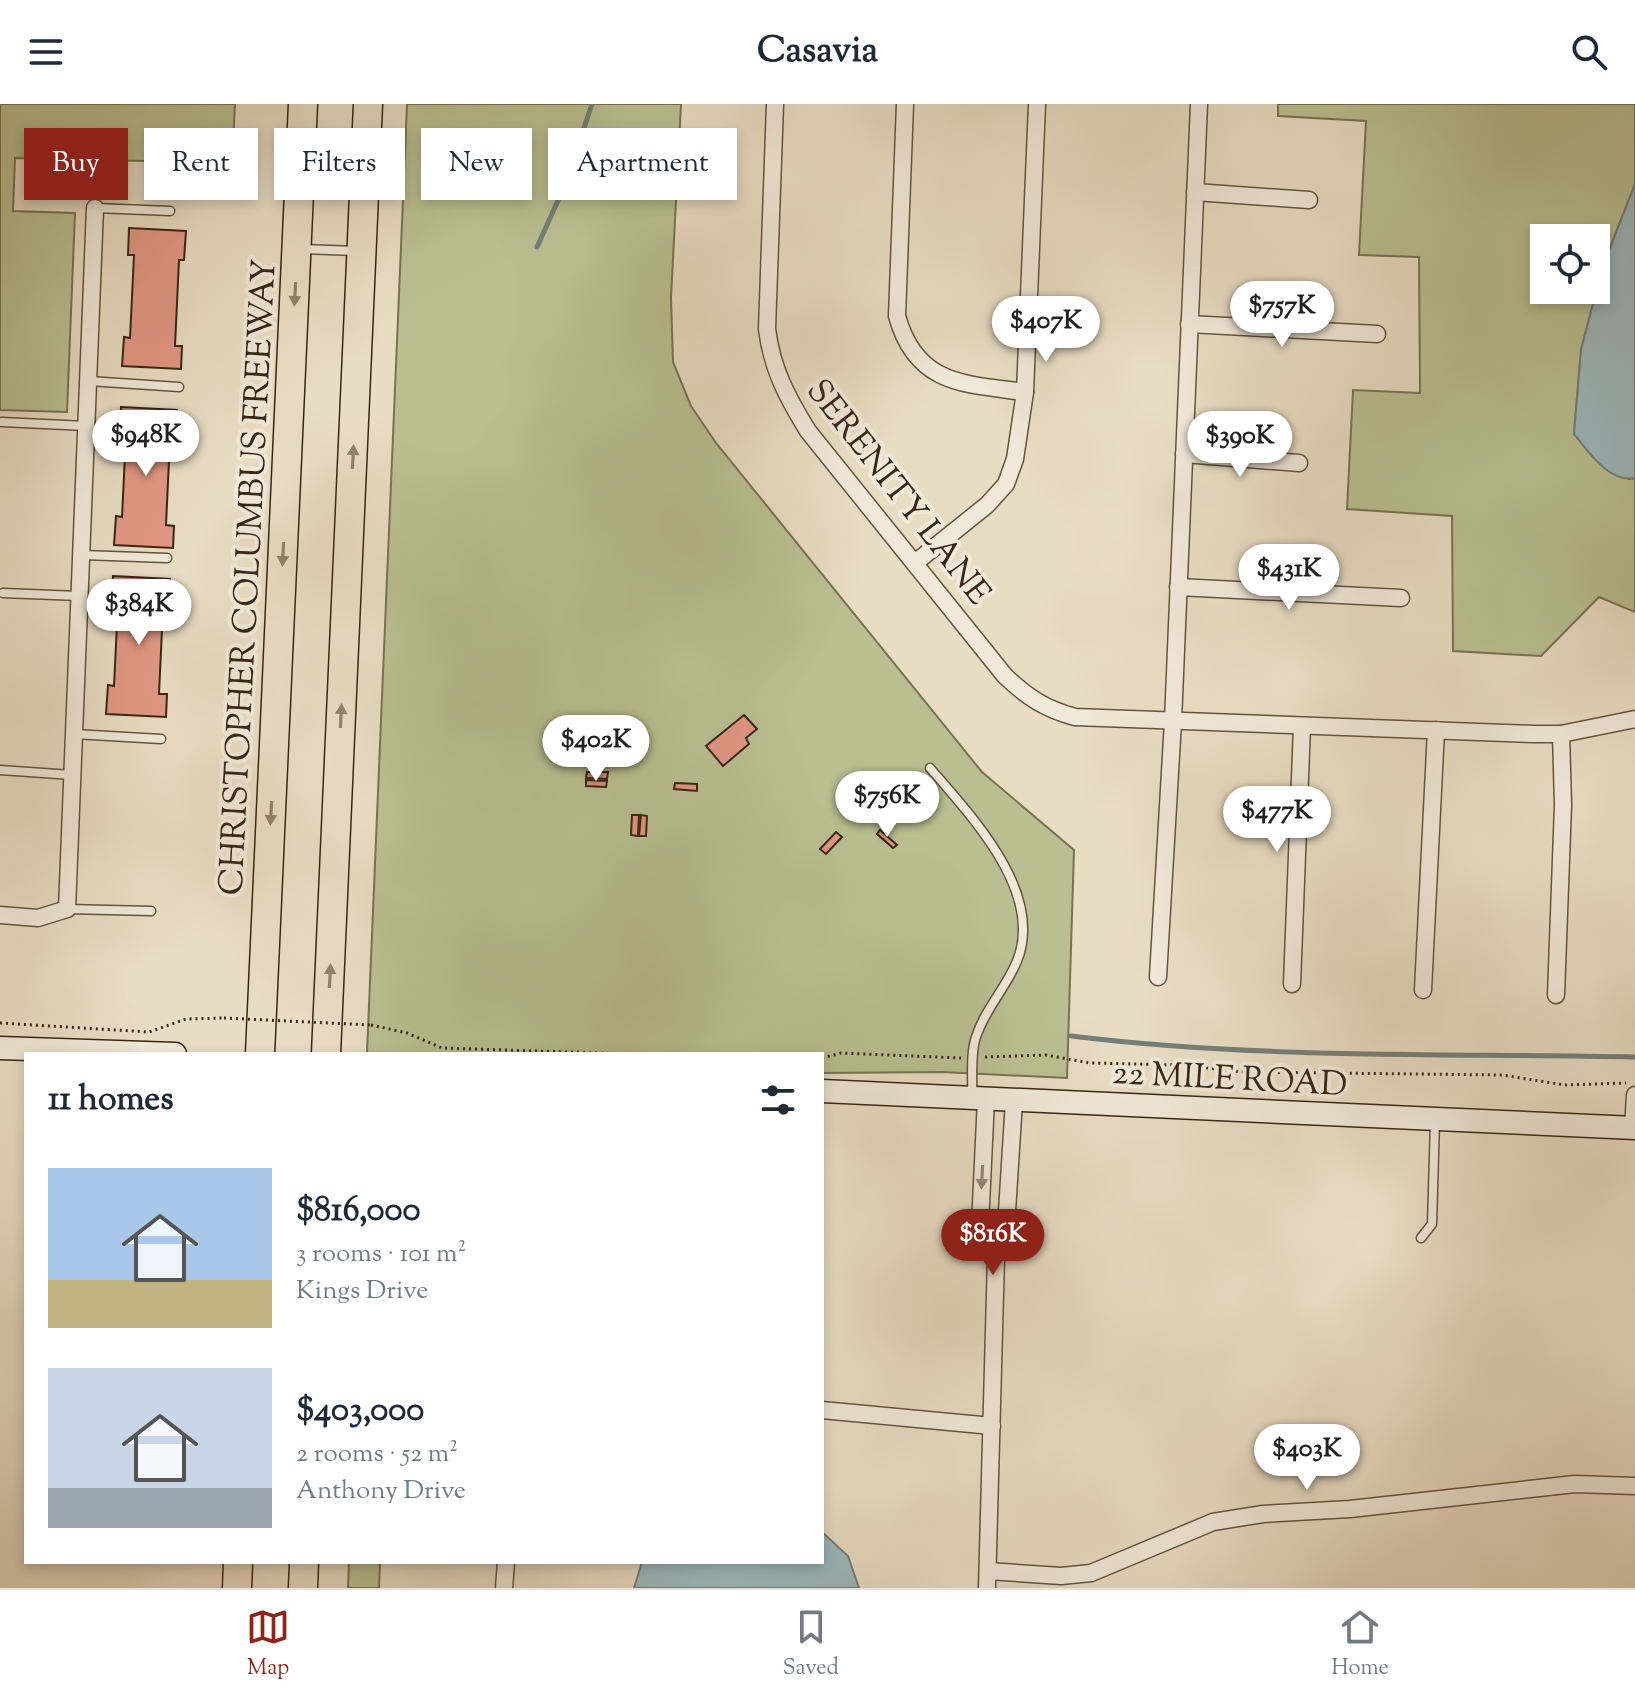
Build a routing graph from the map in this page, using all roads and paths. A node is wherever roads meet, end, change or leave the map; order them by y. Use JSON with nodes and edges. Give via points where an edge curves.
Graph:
{"nodes":[{"id":1,"x":303,"y":104,"type":"edge"},
{"id":2,"x":368,"y":104,"type":"edge"},
{"id":3,"x":775,"y":104,"type":"edge"},
{"id":4,"x":905,"y":104,"type":"edge"},
{"id":5,"x":1037,"y":104,"type":"edge"},
{"id":6,"x":1199,"y":104,"type":"edge"},
{"id":7,"x":1195,"y":192,"type":"junction"},
{"id":8,"x":1309,"y":200,"type":"dead end"},
{"id":9,"x":95,"y":208,"type":"joint"},
{"id":10,"x":170,"y":211,"type":"dead end"},
{"id":11,"x":297,"y":249,"type":"junction"},
{"id":12,"x":362,"y":251,"type":"junction"},
{"id":13,"x":1189,"y":324,"type":"junction"},
{"id":14,"x":1377,"y":334,"type":"dead end"},
{"id":15,"x":88,"y":381,"type":"junction"},
{"id":16,"x":179,"y":387,"type":"dead end"},
{"id":17,"x":1025,"y":392,"type":"junction"},
{"id":18,"x":2,"y":422,"type":"edge"},
{"id":19,"x":86,"y":426,"type":"junction"},
{"id":20,"x":1184,"y":454,"type":"junction"},
{"id":21,"x":1299,"y":463,"type":"dead end"},
{"id":22,"x":81,"y":555,"type":"junction"},
{"id":23,"x":167,"y":558,"type":"dead end"},
{"id":24,"x":916,"y":562,"type":"junction"},
{"id":25,"x":1178,"y":587,"type":"junction"},
{"id":26,"x":3,"y":593,"type":"dead end"},
{"id":27,"x":79,"y":596,"type":"junction"},
{"id":28,"x":1401,"y":598,"type":"dead end"},
{"id":29,"x":1173,"y":721,"type":"junction"},
{"id":30,"x":1634,"y":722,"type":"edge"},
{"id":31,"x":1302,"y":726,"type":"junction"},
{"id":32,"x":1436,"y":730,"type":"junction"},
{"id":33,"x":74,"y":734,"type":"junction"},
{"id":34,"x":1561,"y":734,"type":"junction"},
{"id":35,"x":161,"y":739,"type":"dead end"},
{"id":36,"x":930,"y":768,"type":"dead end"},
{"id":37,"x":0,"y":770,"type":"edge"},
{"id":38,"x":72,"y":775,"type":"junction"},
{"id":39,"x":67,"y":909,"type":"junction"},
{"id":40,"x":151,"y":911,"type":"dead end"},
{"id":41,"x":0,"y":915,"type":"edge"},
{"id":42,"x":1158,"y":977,"type":"dead end"},
{"id":43,"x":1292,"y":984,"type":"dead end"},
{"id":44,"x":1423,"y":990,"type":"dead end"},
{"id":45,"x":1556,"y":995,"type":"dead end"},
{"id":46,"x":0,"y":1023,"type":"edge"},
{"id":47,"x":0,"y":1048,"type":"edge"},
{"id":48,"x":117,"y":1052,"type":"edge"},
{"id":49,"x":260,"y":1052,"type":"edge"},
{"id":50,"x":326,"y":1052,"type":"edge"},
{"id":51,"x":568,"y":1052,"type":"edge"},
{"id":52,"x":824,"y":1057,"type":"edge"},
{"id":53,"x":974,"y":1057,"type":"junction"},
{"id":54,"x":1635,"y":1081,"type":"edge"},
{"id":55,"x":824,"y":1091,"type":"edge"},
{"id":56,"x":1635,"y":1095,"type":"edge"},
{"id":57,"x":979,"y":1099,"type":"junction"},
{"id":58,"x":1014,"y":1101,"type":"junction"},
{"id":59,"x":1435,"y":1120,"type":"junction"},
{"id":60,"x":1634,"y":1128,"type":"edge"},
{"id":61,"x":1421,"y":1238,"type":"dead end"},
{"id":62,"x":996,"y":1257,"type":"junction"},
{"id":63,"x":824,"y":1410,"type":"edge"},
{"id":64,"x":992,"y":1426,"type":"junction"},
{"id":65,"x":1635,"y":1486,"type":"edge"},
{"id":66,"x":238,"y":1564,"type":"edge"},
{"id":67,"x":304,"y":1564,"type":"edge"},
{"id":68,"x":506,"y":1564,"type":"edge"},
{"id":69,"x":987,"y":1580,"type":"edge"},
{"id":70,"x":237,"y":1588,"type":"edge"},
{"id":71,"x":303,"y":1588,"type":"edge"},
{"id":72,"x":504,"y":1588,"type":"edge"}],
"edges":[{"from":1,"to":11,"type":"highway","name":"CHRISTOPHER COLUMBUS FREEWAY"},
{"from":2,"to":12,"type":"highway"},
{"from":3,"to":24,"type":"street","name":"SERENITY LANE","via":[[767,283],[771,362],[808,431]]},
{"from":4,"to":17,"type":"street","via":[[897,316],[903,339],[936,375]]},
{"from":5,"to":17,"type":"street"},
{"from":6,"to":7,"type":"street"},
{"from":7,"to":8,"type":"street"},
{"from":7,"to":13,"type":"street"},
{"from":9,"to":10,"type":"lane"},
{"from":9,"to":15,"type":"street"},
{"from":11,"to":12,"type":"lane"},
{"from":11,"to":49,"type":"highway","name":"CHRISTOPHER COLUMBUS FREEWAY","one_way":true},
{"from":50,"to":12,"type":"highway","one_way":true},
{"from":13,"to":14,"type":"street"},
{"from":13,"to":20,"type":"street"},
{"from":15,"to":16,"type":"lane"},
{"from":15,"to":19,"type":"street"},
{"from":17,"to":24,"type":"street","via":[[1022,431],[1006,484]]},
{"from":18,"to":19,"type":"lane"},
{"from":19,"to":22,"type":"street"},
{"from":20,"to":21,"type":"street"},
{"from":20,"to":25,"type":"street"},
{"from":22,"to":23,"type":"lane"},
{"from":22,"to":27,"type":"street"},
{"from":24,"to":29,"type":"street","name":"SERENITY LANE","via":[[1027,698],[1075,717]]},
{"from":25,"to":28,"type":"street"},
{"from":25,"to":29,"type":"street"},
{"from":26,"to":27,"type":"lane"},
{"from":27,"to":33,"type":"street"},
{"from":29,"to":31,"type":"street","name":"SERENITY LANE"},
{"from":29,"to":42,"type":"street"},
{"from":30,"to":34,"type":"street","name":"SERENITY LANE"},
{"from":31,"to":32,"type":"street","name":"SERENITY LANE"},
{"from":31,"to":43,"type":"street"},
{"from":32,"to":34,"type":"street","name":"SERENITY LANE"},
{"from":32,"to":44,"type":"street"},
{"from":33,"to":35,"type":"lane"},
{"from":33,"to":38,"type":"street"},
{"from":34,"to":45,"type":"street"},
{"from":36,"to":53,"type":"lane","via":[[985,834],[1013,882],[1022,917],[1019,957],[984,1017],[974,1040]]},
{"from":37,"to":38,"type":"lane"},
{"from":38,"to":39,"type":"street"},
{"from":39,"to":40,"type":"lane"},
{"from":39,"to":41,"type":"street","via":[[38,918]]},
{"from":46,"to":51,"type":"path","bridge":true,"via":[[149,1032],[186,1019],[371,1025],[442,1048]]},
{"from":47,"to":48,"type":"street"},
{"from":52,"to":53,"type":"path","via":[[841,1053]]},
{"from":53,"to":54,"type":"path","via":[[1046,1055],[1090,1063],[1243,1072],[1502,1075],[1565,1085]]},
{"from":53,"to":57,"type":"lane"},
{"from":55,"to":57,"type":"street","name":"22 MILE ROAD"},
{"from":56,"to":60,"type":"street"},
{"from":57,"to":58,"type":"street","name":"22 MILE ROAD"},
{"from":57,"to":62,"type":"street","one_way":true,"via":[[980,1225]]},
{"from":58,"to":59,"type":"street","name":"22 MILE ROAD"},
{"from":58,"to":62,"type":"street","via":[[1006,1227]]},
{"from":59,"to":60,"type":"street","name":"22 MILE ROAD"},
{"from":59,"to":61,"type":"lane","via":[[1432,1224]]},
{"from":62,"to":64,"type":"street"},
{"from":63,"to":64,"type":"street"},
{"from":64,"to":69,"type":"street"},
{"from":65,"to":69,"type":"street","via":[[1575,1484],[1263,1514],[1213,1522],[1091,1573]]},
{"from":66,"to":70,"type":"highway"},
{"from":67,"to":71,"type":"highway"},
{"from":68,"to":72,"type":"street"}]}
